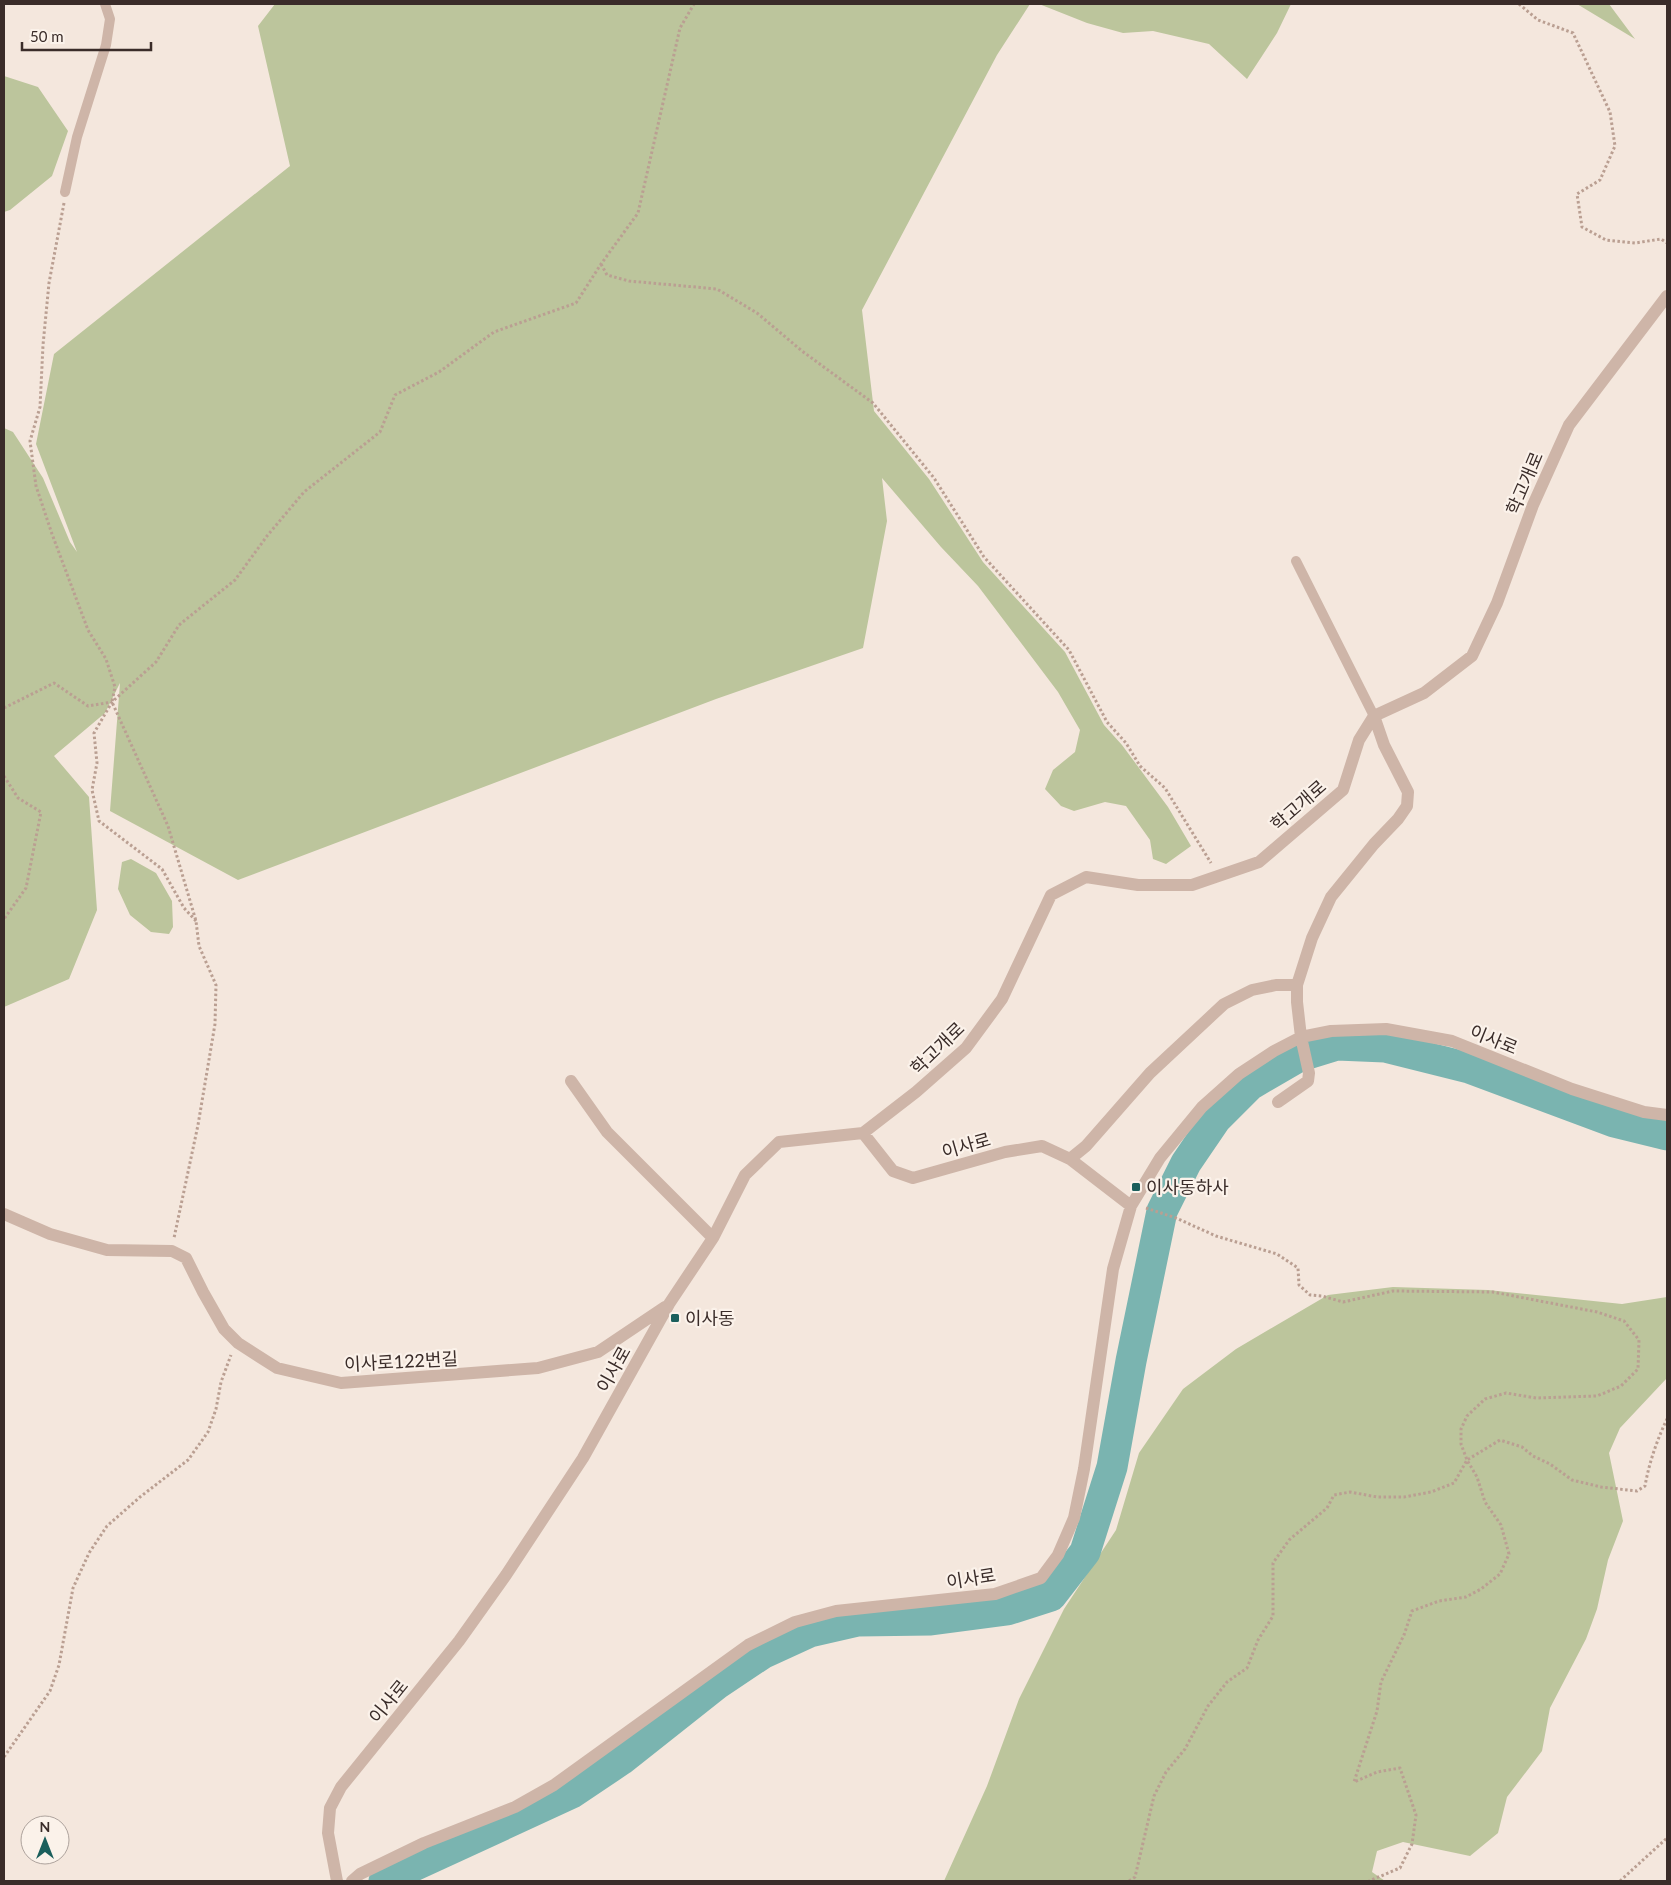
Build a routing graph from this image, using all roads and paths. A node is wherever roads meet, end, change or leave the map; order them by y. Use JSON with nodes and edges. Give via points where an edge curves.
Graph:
{"nodes":[{"id":1,"x":105,"y":4,"type":"edge"},
{"id":2,"x":694,"y":4,"type":"edge"},
{"id":3,"x":1519,"y":4,"type":"edge"},
{"id":4,"x":65,"y":192,"type":"joint"},
{"id":5,"x":1667,"y":243,"type":"edge"},
{"id":6,"x":601,"y":264,"type":"junction"},
{"id":7,"x":1667,"y":296,"type":"edge"},
{"id":8,"x":1296,"y":561,"type":"dead end"},
{"id":9,"x":112,"y":702,"type":"junction"},
{"id":10,"x":4,"y":708,"type":"edge"},
{"id":11,"x":1374,"y":716,"type":"junction"},
{"id":12,"x":4,"y":776,"type":"edge"},
{"id":13,"x":1220,"y":876,"type":"junction"},
{"id":14,"x":4,"y":919,"type":"edge"},
{"id":15,"x":196,"y":921,"type":"junction"},
{"id":16,"x":1297,"y":985,"type":"junction"},
{"id":17,"x":1302,"y":1040,"type":"junction"},
{"id":18,"x":571,"y":1081,"type":"dead end"},
{"id":19,"x":1278,"y":1102,"type":"dead end"},
{"id":20,"x":1667,"y":1115,"type":"edge"},
{"id":21,"x":863,"y":1133,"type":"junction"},
{"id":22,"x":1070,"y":1159,"type":"junction"},
{"id":23,"x":1137,"y":1207,"type":"junction"},
{"id":24,"x":4,"y":1214,"type":"edge"},
{"id":25,"x":713,"y":1238,"type":"junction"},
{"id":26,"x":172,"y":1251,"type":"junction"},
{"id":27,"x":668,"y":1304,"type":"junction"},
{"id":28,"x":238,"y":1343,"type":"junction"},
{"id":29,"x":1667,"y":1419,"type":"edge"},
{"id":30,"x":1467,"y":1460,"type":"junction"},
{"id":31,"x":4,"y":1757,"type":"edge"},
{"id":32,"x":1667,"y":1838,"type":"edge"},
{"id":33,"x":337,"y":1881,"type":"edge"},
{"id":34,"x":352,"y":1881,"type":"edge"},
{"id":35,"x":1129,"y":1881,"type":"edge"},
{"id":36,"x":1369,"y":1881,"type":"edge"},
{"id":37,"x":1620,"y":1881,"type":"edge"}],
"edges":[{"from":1,"to":4,"type":"lane","via":[[110,20],[106,45],[77,137]]},
{"from":2,"to":6,"type":"path","via":[[680,28],[638,213]]},
{"from":3,"to":5,"type":"path","via":[[1538,20],[1573,33],[1610,112],[1615,146],[1600,180],[1577,194],[1582,227],[1606,240],[1635,243],[1661,239]]},
{"from":4,"to":9,"type":"path","via":[[49,283],[40,407],[30,441],[36,486],[88,630],[106,659],[115,687]]},
{"from":6,"to":9,"type":"path","via":[[576,303],[494,332],[439,372],[395,395],[380,432],[304,492],[235,580],[179,625],[156,662]]},
{"from":6,"to":13,"type":"path","via":[[607,275],[629,281],[717,289],[757,313],[802,352],[873,402],[934,478],[984,557],[1069,650],[1107,722],[1126,742],[1140,766],[1165,788]]},
{"from":7,"to":11,"type":"street","name":"학고개로","via":[[1569,425],[1533,505],[1497,603],[1472,656],[1424,693]]},
{"from":8,"to":11,"type":"lane"},
{"from":9,"to":10,"type":"path","via":[[88,706],[54,684]]},
{"from":9,"to":15,"type":"path","via":[[168,826]]},
{"from":9,"to":15,"type":"path","via":[[94,733],[97,763],[92,790],[99,821],[162,870],[184,908]]},
{"from":11,"to":13,"type":"street","name":"학고개로","via":[[1359,740],[1343,790],[1259,862]]},
{"from":11,"to":16,"type":"street","via":[[1384,745],[1408,792],[1406,806],[1332,896],[1312,938]]},
{"from":12,"to":14,"type":"path","via":[[18,798],[41,812],[26,888]]},
{"from":13,"to":21,"type":"street","name":"학고개로","via":[[1192,885],[1138,885],[1086,877],[1051,895],[1002,999],[966,1048]]},
{"from":15,"to":26,"type":"path","via":[[199,946],[216,985],[216,1024]]},
{"from":16,"to":17,"type":"street"},
{"from":16,"to":22,"type":"street","via":[[1252,990],[1224,1004],[1150,1073],[1086,1146]]},
{"from":17,"to":19,"type":"street","via":[[1308,1080]]},
{"from":17,"to":20,"type":"street","name":"이사로","via":[[1331,1032],[1386,1030],[1452,1041],[1572,1088],[1644,1112]]},
{"from":17,"to":23,"type":"street","name":"이사로","via":[[1274,1051],[1239,1074],[1202,1107],[1160,1158]]},
{"from":18,"to":25,"type":"street","via":[[607,1132]]},
{"from":21,"to":22,"type":"street","name":"이사로","via":[[893,1171],[913,1178],[1004,1152],[1042,1146]]},
{"from":21,"to":25,"type":"street","name":"이사로","via":[[779,1142],[745,1175]]},
{"from":22,"to":23,"type":"street","name":"이사로"},
{"from":23,"to":30,"type":"path","via":[[1276,1254],[1298,1268],[1299,1285],[1310,1295],[1343,1302],[1393,1291],[1493,1292],[1597,1312],[1624,1321],[1639,1340],[1638,1369],[1621,1386],[1597,1396],[1536,1398],[1506,1393],[1485,1399],[1467,1416],[1461,1429],[1461,1444]]},
{"from":23,"to":34,"type":"street","name":"이사로","via":[[1113,1269],[1074,1518],[1058,1555],[1040,1578],[995,1594],[836,1611],[795,1622],[748,1645],[554,1785],[515,1807],[424,1843]]},
{"from":24,"to":26,"type":"street","via":[[50,1234],[107,1250]]},
{"from":25,"to":27,"type":"street","name":"이사로"},
{"from":26,"to":28,"type":"street","name":"이사로122번길","via":[[186,1258],[224,1329]]},
{"from":27,"to":28,"type":"street","name":"이사로122번길","via":[[598,1352],[538,1368],[481,1374],[341,1383],[277,1368]]},
{"from":27,"to":33,"type":"street","name":"이사로","via":[[583,1458],[506,1574],[459,1641],[341,1787],[330,1808],[328,1833]]},
{"from":28,"to":31,"type":"path","via":[[221,1382],[208,1432],[188,1460],[107,1526],[89,1553],[73,1588],[59,1665],[50,1691]]},
{"from":29,"to":30,"type":"path","via":[[1648,1468],[1645,1486],[1636,1491],[1572,1480],[1522,1447],[1500,1440]]},
{"from":30,"to":35,"type":"path","via":[[1454,1483],[1431,1492],[1404,1497],[1350,1492],[1334,1495],[1327,1508],[1289,1540],[1273,1563],[1273,1616],[1246,1668],[1227,1682],[1208,1706],[1185,1749],[1166,1772],[1154,1796],[1135,1877]]},
{"from":30,"to":36,"type":"path","via":[[1485,1502],[1500,1526],[1509,1554],[1500,1574],[1481,1589],[1466,1597],[1439,1601],[1412,1611],[1381,1682],[1377,1711],[1354,1782],[1377,1772],[1400,1768],[1416,1815],[1412,1844],[1400,1868]]},
{"from":32,"to":37,"type":"path"}]}
